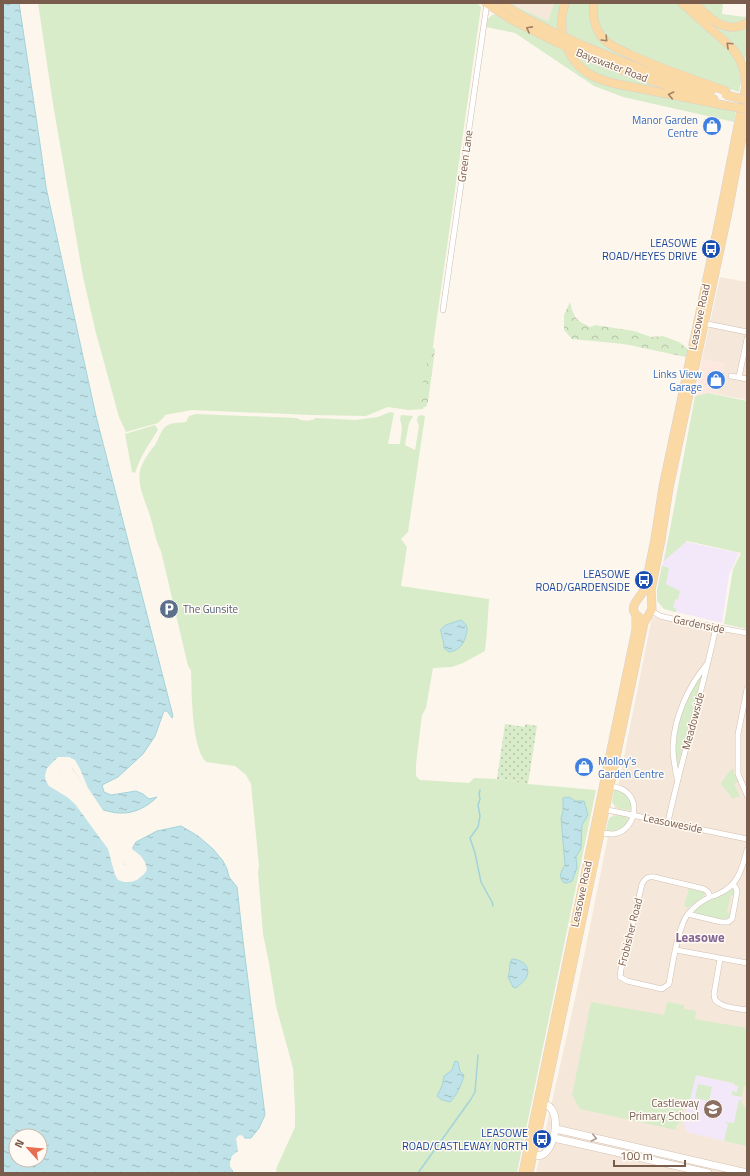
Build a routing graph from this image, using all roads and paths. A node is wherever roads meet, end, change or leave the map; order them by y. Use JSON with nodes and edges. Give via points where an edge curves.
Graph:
{"nodes":[{"id":1,"x":486,"y":3,"type":"edge"},
{"id":2,"x":501,"y":3,"type":"edge"},
{"id":3,"x":565,"y":3,"type":"edge"},
{"id":4,"x":594,"y":3,"type":"edge"},
{"id":5,"x":682,"y":3,"type":"edge"},
{"id":6,"x":694,"y":3,"type":"edge"},
{"id":7,"x":747,"y":23,"type":"edge"},
{"id":8,"x":747,"y":80,"type":"edge"},
{"id":9,"x":725,"y":98,"type":"junction"},
{"id":10,"x":746,"y":103,"type":"edge"},
{"id":11,"x":747,"y":148,"type":"edge"},
{"id":12,"x":738,"y":158,"type":"junction"},
{"id":13,"x":443,"y":310,"type":"dead end"},
{"id":14,"x":701,"y":322,"type":"junction"},
{"id":15,"x":747,"y":332,"type":"edge"},
{"id":16,"x":747,"y":339,"type":"edge"},
{"id":17,"x":731,"y":376,"type":"dead end"},
{"id":18,"x":739,"y":377,"type":"junction"},
{"id":19,"x":747,"y":379,"type":"edge"},
{"id":20,"x":638,"y":599,"type":"junction"},
{"id":21,"x":650,"y":610,"type":"junction"},
{"id":22,"x":636,"y":615,"type":"junction"},
{"id":23,"x":716,"y":627,"type":"junction"},
{"id":24,"x":747,"y":633,"type":"edge"},
{"id":25,"x":709,"y":662,"type":"junction"},
{"id":26,"x":747,"y":689,"type":"edge"},
{"id":27,"x":677,"y":779,"type":"junction"},
{"id":28,"x":610,"y":786,"type":"junction"},
{"id":29,"x":747,"y":795,"type":"edge"},
{"id":30,"x":602,"y":808,"type":"junction"},
{"id":31,"x":634,"y":815,"type":"junction"},
{"id":32,"x":668,"y":822,"type":"junction"},
{"id":33,"x":600,"y":833,"type":"junction"},
{"id":34,"x":747,"y":839,"type":"edge"},
{"id":35,"x":747,"y":850,"type":"edge"},
{"id":36,"x":733,"y":884,"type":"junction"},
{"id":37,"x":710,"y":897,"type":"junction"},
{"id":38,"x":688,"y":914,"type":"junction"},
{"id":39,"x":676,"y":950,"type":"junction"},
{"id":40,"x":720,"y":959,"type":"junction"},
{"id":41,"x":747,"y":963,"type":"edge"},
{"id":42,"x":747,"y":1010,"type":"edge"},
{"id":43,"x":541,"y":1103,"type":"junction"},
{"id":44,"x":556,"y":1129,"type":"junction"},
{"id":45,"x":554,"y":1138,"type":"junction"},
{"id":46,"x":623,"y":1144,"type":"junction"},
{"id":47,"x":621,"y":1153,"type":"junction"},
{"id":48,"x":530,"y":1155,"type":"junction"},
{"id":49,"x":673,"y":1155,"type":"junction"},
{"id":50,"x":671,"y":1164,"type":"junction"},
{"id":51,"x":737,"y":1172,"type":"edge"},
{"id":52,"x":523,"y":1173,"type":"edge"},
{"id":53,"x":529,"y":1173,"type":"edge"},
{"id":54,"x":708,"y":1173,"type":"edge"},
{"id":55,"x":747,"y":1173,"type":"edge"}],
"edges":[{"from":9,"to":1,"type":"main road","name":"Bayswater Road","one_way":true,"bridge":true,"via":[[662,84],[586,56],[512,20]]},
{"from":1,"to":13,"type":"street","name":"Green Lane"},
{"from":2,"to":9,"type":"main road","name":"Bayswater Road","bridge":true,"via":[[584,46]]},
{"from":9,"to":3,"type":"main road","one_way":true,"via":[[612,83],[590,75],[578,65],[565,44],[561,19]]},
{"from":4,"to":9,"type":"main road","one_way":true,"via":[[594,21],[607,42]]},
{"from":10,"to":5,"type":"main road","one_way":true,"via":[[744,72],[739,56]]},
{"from":6,"to":7,"type":"main road","via":[[723,26],[732,28]]},
{"from":8,"to":10,"type":"main road","name":"Leasowe Road"},
{"from":9,"to":10,"type":"main road","name":"Bayswater Road","bridge":true},
{"from":10,"to":12,"type":"main road","name":"Leasowe Road"},
{"from":10,"to":14,"type":"main road","name":"Leasowe Road"},
{"from":11,"to":12,"type":"main road"},
{"from":12,"to":14,"type":"main road","name":"Leasowe Road"},
{"from":14,"to":15,"type":"street"},
{"from":14,"to":20,"type":"main road","name":"Leasowe Road","via":[[663,487],[645,588]]},
{"from":14,"to":21,"type":"main road","name":"Leasowe Road","via":[[651,590]]},
{"from":16,"to":18,"type":"street"},
{"from":17,"to":18,"type":"street"},
{"from":18,"to":19,"type":"street"},
{"from":20,"to":21,"type":"main road","via":[[646,599]]},
{"from":20,"to":22,"type":"main road","via":[[633,606]]},
{"from":21,"to":22,"type":"main road","via":[[642,617]]},
{"from":21,"to":23,"type":"street","name":"Gardenside","via":[[660,616]]},
{"from":21,"to":28,"type":"main road","name":"Leasowe Road","via":[[644,623]]},
{"from":22,"to":30,"type":"main road","name":"Leasowe Road","via":[[636,630]]},
{"from":23,"to":24,"type":"street","name":"Gardenside"},
{"from":23,"to":25,"type":"street","name":"Meadowside"},
{"from":25,"to":27,"type":"street","name":"Meadowside"},
{"from":25,"to":27,"type":"street","name":"Meadowside","via":[[696,677],[678,719],[673,747]]},
{"from":26,"to":29,"type":"street","via":[[738,734],[738,774]]},
{"from":27,"to":32,"type":"street","name":"Meadowside"},
{"from":28,"to":30,"type":"main road","name":"Leasowe Road"},
{"from":28,"to":31,"type":"street","via":[[622,789],[629,795],[634,806]]},
{"from":30,"to":31,"type":"street","name":"Leasoweside"},
{"from":30,"to":33,"type":"main road","name":"Leasowe Road"},
{"from":30,"to":43,"type":"main road","name":"Leasowe Road"},
{"from":31,"to":32,"type":"street","name":"Leasoweside"},
{"from":31,"to":33,"type":"street","via":[[625,829],[611,834]]},
{"from":32,"to":34,"type":"street","name":"Leasoweside"},
{"from":33,"to":43,"type":"main road","name":"Leasowe Road"},
{"from":35,"to":36,"type":"street","via":[[742,870]]},
{"from":36,"to":37,"type":"street"},
{"from":36,"to":38,"type":"street","via":[[737,892],[732,919],[728,922]]},
{"from":37,"to":38,"type":"street","name":"Frobisher Road"},
{"from":37,"to":39,"type":"street","name":"Frobisher Road","via":[[704,889],[654,877],[644,879],[620,977],[662,989],[669,984]]},
{"from":38,"to":39,"type":"street","name":"Frobisher Road","via":[[681,928]]},
{"from":39,"to":40,"type":"street"},
{"from":40,"to":41,"type":"street"},
{"from":40,"to":42,"type":"street","via":[[715,1000],[722,1006]]},
{"from":43,"to":44,"type":"street","via":[[551,1108],[555,1115]]},
{"from":43,"to":48,"type":"main road","name":"Leasowe Road"},
{"from":44,"to":45,"type":"street"},
{"from":44,"to":46,"type":"street","one_way":true},
{"from":45,"to":47,"type":"street"},
{"from":45,"to":48,"type":"street","via":[[544,1154]]},
{"from":46,"to":47,"type":"street"},
{"from":46,"to":49,"type":"street"},
{"from":47,"to":50,"type":"street"},
{"from":48,"to":52,"type":"main road","name":"Leasowe Road"},
{"from":48,"to":53,"type":"main road","name":"Leasowe Road"},
{"from":49,"to":50,"type":"street"},
{"from":49,"to":51,"type":"street"},
{"from":50,"to":54,"type":"street"},
{"from":51,"to":55,"type":"street"}]}
